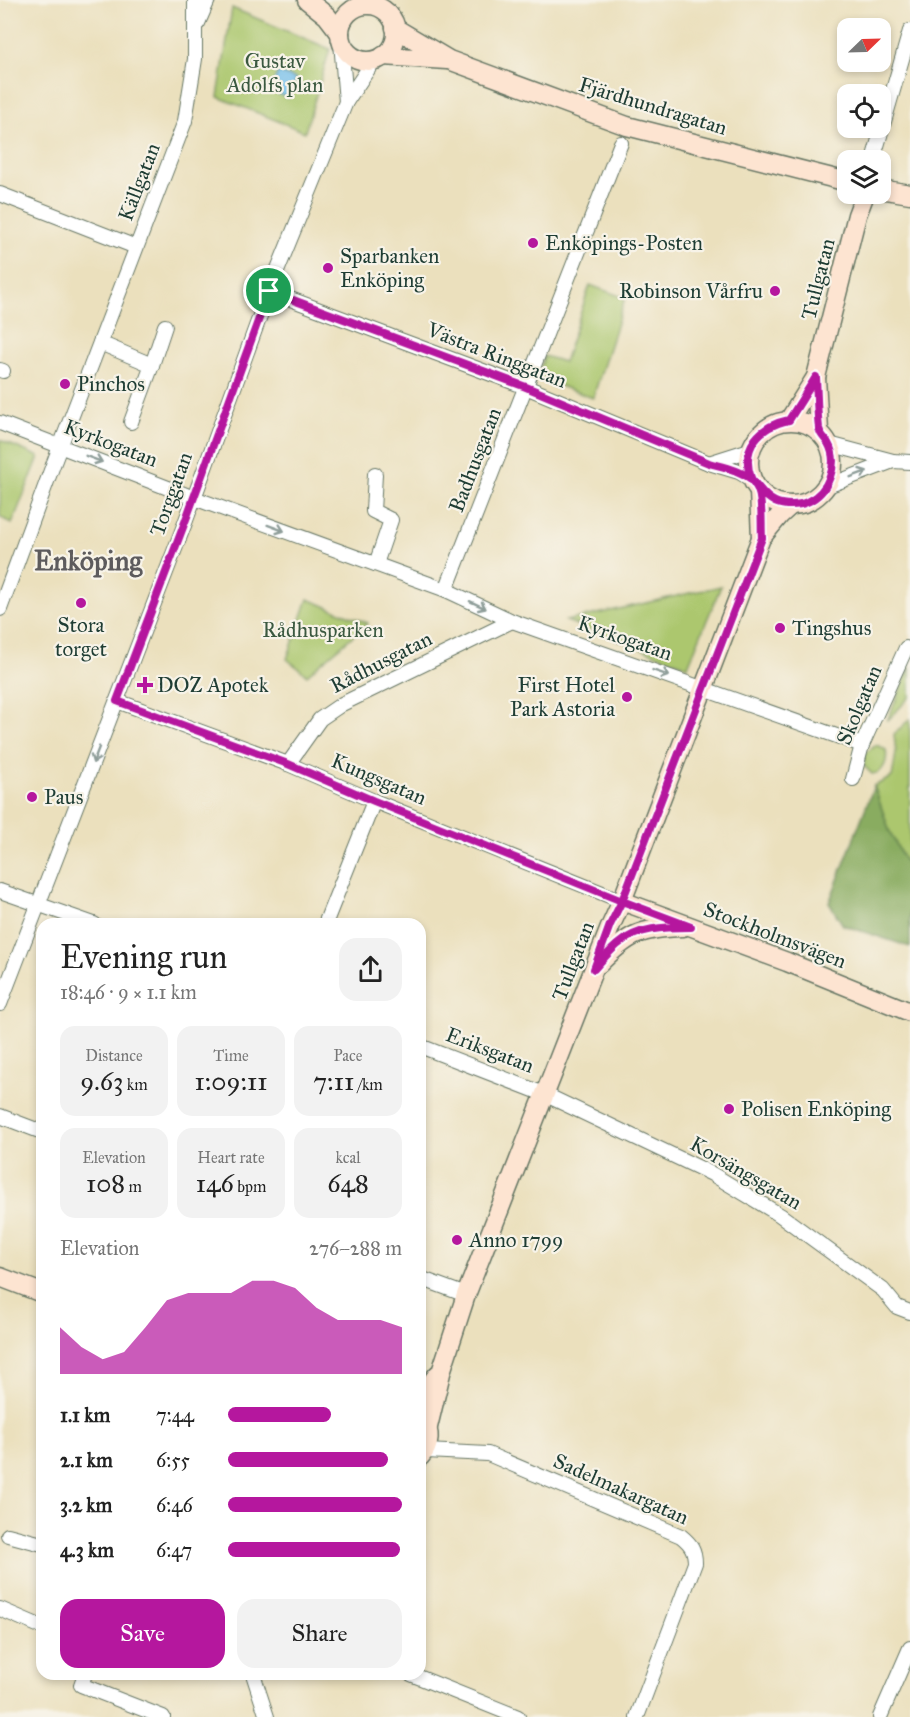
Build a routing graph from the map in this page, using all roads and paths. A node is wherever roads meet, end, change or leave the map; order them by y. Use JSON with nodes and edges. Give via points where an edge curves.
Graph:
{"nodes":[{"id":1,"x":195,"y":0,"type":"edge"},
{"id":2,"x":208,"y":0,"type":"edge"},
{"id":3,"x":307,"y":0,"type":"edge"},
{"id":4,"x":394,"y":0,"type":"edge"},
{"id":5,"x":361,"y":3,"type":"edge"},
{"id":6,"x":394,"y":24,"type":"junction"},
{"id":7,"x":195,"y":31,"type":"junction"},
{"id":8,"x":910,"y":31,"type":"edge"},
{"id":9,"x":340,"y":38,"type":"junction"},
{"id":10,"x":379,"y":57,"type":"junction"},
{"id":11,"x":449,"y":60,"type":"junction"},
{"id":12,"x":346,"y":102,"type":"junction"},
{"id":13,"x":621,"y":143,"type":"dead end"},
{"id":14,"x":876,"y":150,"type":"edge"},
{"id":15,"x":837,"y":179,"type":"edge"},
{"id":16,"x":891,"y":191,"type":"edge"},
{"id":17,"x":0,"y":194,"type":"edge"},
{"id":18,"x":910,"y":194,"type":"edge"},
{"id":19,"x":861,"y":204,"type":"edge"},
{"id":20,"x":136,"y":247,"type":"junction"},
{"id":21,"x":269,"y":291,"type":"junction"},
{"id":22,"x":165,"y":326,"type":"dead end"},
{"id":23,"x":100,"y":343,"type":"junction"},
{"id":24,"x":152,"y":365,"type":"junction"},
{"id":25,"x":816,"y":377,"type":"junction"},
{"id":26,"x":526,"y":387,"type":"junction"},
{"id":27,"x":789,"y":420,"type":"junction"},
{"id":28,"x":131,"y":422,"type":"dead end"},
{"id":29,"x":0,"y":423,"type":"edge"},
{"id":30,"x":824,"y":438,"type":"junction"},
{"id":31,"x":60,"y":447,"type":"junction"},
{"id":32,"x":750,"y":450,"type":"junction"},
{"id":33,"x":893,"y":461,"type":"junction"},
{"id":34,"x":910,"y":462,"type":"edge"},
{"id":35,"x":709,"y":463,"type":"junction"},
{"id":36,"x":375,"y":474,"type":"dead end"},
{"id":37,"x":755,"y":486,"type":"junction"},
{"id":38,"x":825,"y":487,"type":"junction"},
{"id":39,"x":194,"y":498,"type":"junction"},
{"id":40,"x":791,"y":505,"type":"junction"},
{"id":41,"x":762,"y":538,"type":"junction"},
{"id":42,"x":376,"y":564,"type":"junction"},
{"id":43,"x":446,"y":590,"type":"junction"},
{"id":44,"x":0,"y":609,"type":"edge"},
{"id":45,"x":512,"y":621,"type":"junction"},
{"id":46,"x":906,"y":648,"type":"dead end"},
{"id":47,"x":705,"y":688,"type":"junction"},
{"id":48,"x":117,"y":701,"type":"junction"},
{"id":49,"x":862,"y":745,"type":"junction"},
{"id":50,"x":288,"y":764,"type":"junction"},
{"id":51,"x":853,"y":779,"type":"dead end"},
{"id":52,"x":374,"y":801,"type":"junction"},
{"id":53,"x":0,"y":891,"type":"edge"},
{"id":54,"x":622,"y":901,"type":"junction"},
{"id":55,"x":38,"y":905,"type":"junction"},
{"id":56,"x":76,"y":918,"type":"edge"},
{"id":57,"x":327,"y":918,"type":"edge"},
{"id":58,"x":691,"y":927,"type":"junction"},
{"id":59,"x":594,"y":969,"type":"junction"},
{"id":60,"x":0,"y":1004,"type":"edge"},
{"id":61,"x":910,"y":1012,"type":"edge"},
{"id":62,"x":426,"y":1048,"type":"edge"},
{"id":63,"x":544,"y":1094,"type":"junction"},
{"id":64,"x":0,"y":1116,"type":"edge"},
{"id":65,"x":36,"y":1130,"type":"edge"},
{"id":66,"x":0,"y":1277,"type":"edge"},
{"id":67,"x":426,"y":1280,"type":"edge"},
{"id":68,"x":36,"y":1291,"type":"edge"},
{"id":69,"x":466,"y":1295,"type":"junction"},
{"id":70,"x":910,"y":1312,"type":"edge"},
{"id":71,"x":442,"y":1369,"type":"junction"},
{"id":72,"x":426,"y":1390,"type":"edge"},
{"id":73,"x":426,"y":1415,"type":"edge"},
{"id":74,"x":426,"y":1429,"type":"edge"},
{"id":75,"x":426,"y":1448,"type":"edge"},
{"id":76,"x":426,"y":1454,"type":"edge"},
{"id":77,"x":8,"y":1535,"type":"dead end"},
{"id":78,"x":36,"y":1542,"type":"edge"},
{"id":79,"x":0,"y":1609,"type":"edge"},
{"id":80,"x":36,"y":1624,"type":"edge"},
{"id":81,"x":910,"y":1648,"type":"edge"},
{"id":82,"x":83,"y":1680,"type":"edge"},
{"id":83,"x":256,"y":1680,"type":"edge"},
{"id":84,"x":426,"y":1680,"type":"edge"},
{"id":85,"x":163,"y":1717,"type":"edge"},
{"id":86,"x":267,"y":1717,"type":"edge"},
{"id":87,"x":518,"y":1717,"type":"edge"},
{"id":88,"x":637,"y":1717,"type":"edge"},
{"id":89,"x":880,"y":1717,"type":"edge"}],
"edges":[{"from":1,"to":7,"type":"street","name":"Källgatan"},
{"from":2,"to":7,"type":"street","name":"Källgatan"},
{"from":3,"to":9,"type":"street","via":[[327,16]]},
{"from":4,"to":6,"type":"street"},
{"from":5,"to":6,"type":"street","via":[[381,8]]},
{"from":5,"to":9,"type":"street","via":[[342,21]]},
{"from":6,"to":10,"type":"street","via":[[393,44]]},
{"from":6,"to":11,"type":"street","name":"Fjärdhundragatan"},
{"from":7,"to":20,"type":"street","name":"Källgatan","via":[[195,59],[185,121]]},
{"from":8,"to":14,"type":"street"},
{"from":9,"to":10,"type":"street","via":[[351,55],[367,60]]},
{"from":9,"to":12,"type":"street","name":"Torggatan"},
{"from":10,"to":11,"type":"street","name":"Fjärdhundragatan"},
{"from":10,"to":12,"type":"street","name":"Torggatan"},
{"from":11,"to":15,"type":"street","name":"Fjärdhundragatan","via":[[627,126]]},
{"from":12,"to":21,"type":"street","name":"Torggatan"},
{"from":13,"to":26,"type":"street","name":"Badhusgatan"},
{"from":16,"to":18,"type":"street"},
{"from":17,"to":20,"type":"street"},
{"from":19,"to":25,"type":"street","name":"Tullgatan"},
{"from":20,"to":23,"type":"street","name":"Källgatan"},
{"from":21,"to":26,"type":"street","name":"Västra Ringgatan"},
{"from":21,"to":39,"type":"street","name":"Torggatan"},
{"from":22,"to":24,"type":"street"},
{"from":23,"to":24,"type":"street"},
{"from":23,"to":31,"type":"street","name":"Källgatan"},
{"from":24,"to":28,"type":"street"},
{"from":25,"to":27,"type":"street","name":"Tullgatan"},
{"from":25,"to":30,"type":"street","name":"Tullgatan"},
{"from":26,"to":35,"type":"street","name":"Västra Ringgatan"},
{"from":26,"to":43,"type":"street","name":"Badhusgatan"},
{"from":27,"to":30,"type":"street","via":[[804,422]]},
{"from":27,"to":32,"type":"street","via":[[767,427]]},
{"from":29,"to":31,"type":"street","name":"Kyrkogatan"},
{"from":30,"to":33,"type":"street"},
{"from":30,"to":38,"type":"street","via":[[833,458],[832,474]]},
{"from":31,"to":39,"type":"street","name":"Kyrkogatan","one_way":true},
{"from":31,"to":44,"type":"street","name":"Källgatan"},
{"from":32,"to":35,"type":"street"},
{"from":32,"to":37,"type":"street","via":[[748,466]]},
{"from":33,"to":34,"type":"street"},
{"from":38,"to":33,"type":"street","one_way":true},
{"from":35,"to":37,"type":"street","name":"Västra Ringgatan","via":[[739,472]]},
{"from":36,"to":42,"type":"street","via":[[373,511],[391,520]]},
{"from":37,"to":40,"type":"street","via":[[776,503]]},
{"from":37,"to":41,"type":"street","name":"Tullgatan"},
{"from":38,"to":40,"type":"street","via":[[815,498]]},
{"from":39,"to":42,"type":"street","name":"Kyrkogatan","one_way":true},
{"from":39,"to":48,"type":"street","name":"Torggatan"},
{"from":40,"to":41,"type":"street","name":"Tullgatan"},
{"from":41,"to":47,"type":"street","name":"Tullgatan"},
{"from":42,"to":43,"type":"street","name":"Kyrkogatan"},
{"from":43,"to":45,"type":"street","name":"Kyrkogatan","one_way":true},
{"from":45,"to":47,"type":"street","name":"Kyrkogatan","one_way":true},
{"from":45,"to":50,"type":"street","name":"Rådhusgatan","via":[[342,704],[320,720]]},
{"from":46,"to":49,"type":"street","name":"Skolgatan"},
{"from":47,"to":49,"type":"street","name":"Kyrkogatan"},
{"from":47,"to":54,"type":"street","name":"Tullgatan"},
{"from":48,"to":50,"type":"street","name":"Kungsgatan"},
{"from":48,"to":55,"type":"street","name":"Torggatan","one_way":true},
{"from":49,"to":51,"type":"street","name":"Skolgatan"},
{"from":50,"to":52,"type":"street","name":"Kungsgatan"},
{"from":52,"to":54,"type":"street","name":"Kungsgatan"},
{"from":52,"to":57,"type":"street"},
{"from":53,"to":55,"type":"street"},
{"from":54,"to":58,"type":"street","name":"Stockholmsvägen"},
{"from":54,"to":59,"type":"street","name":"Tullgatan"},
{"from":55,"to":56,"type":"street"},
{"from":55,"to":60,"type":"street","name":"Torggatan"},
{"from":58,"to":59,"type":"street","via":[[663,927],[628,937]]},
{"from":58,"to":61,"type":"street","name":"Stockholmsvägen"},
{"from":59,"to":63,"type":"street","name":"Tullgatan"},
{"from":62,"to":63,"type":"street","name":"Eriksgatan"},
{"from":63,"to":69,"type":"street","name":"Tullgatan"},
{"from":63,"to":70,"type":"street","name":"Korsängsgatan","via":[[746,1192],[883,1290],[897,1307]]},
{"from":64,"to":65,"type":"street"},
{"from":66,"to":68,"type":"street"},
{"from":67,"to":69,"type":"street"},
{"from":69,"to":71,"type":"street","name":"Tullgatan"},
{"from":71,"to":72,"type":"street","name":"Tullgatan"},
{"from":71,"to":73,"type":"street","name":"Tullgatan"},
{"from":74,"to":75,"type":"street","name":"Tullgatan"},
{"from":76,"to":88,"type":"street","name":"Sadelmakargatan","via":[[488,1454],[690,1543],[695,1563]]},
{"from":77,"to":78,"type":"street"},
{"from":79,"to":80,"type":"street"},
{"from":81,"to":89,"type":"street"},
{"from":82,"to":85,"type":"street","via":[[81,1685]]},
{"from":83,"to":86,"type":"street"},
{"from":84,"to":87,"type":"street"}]}
